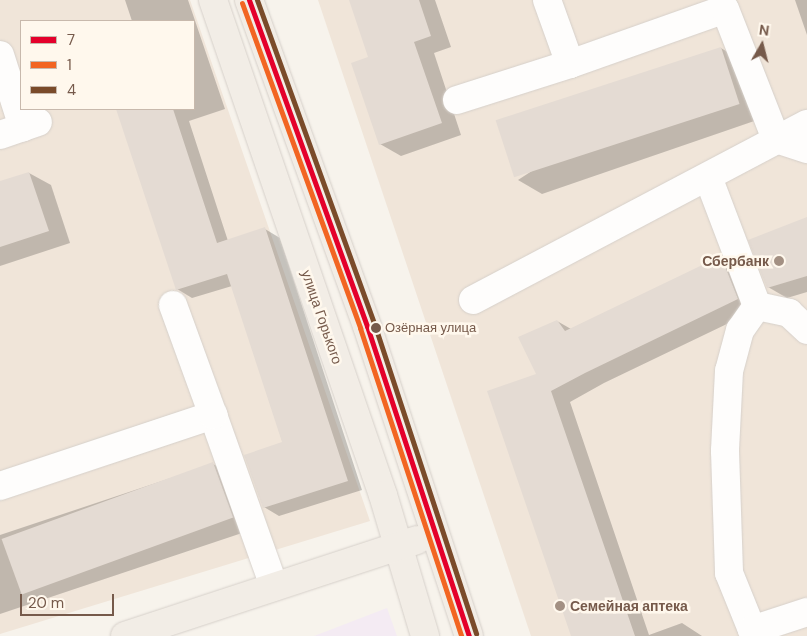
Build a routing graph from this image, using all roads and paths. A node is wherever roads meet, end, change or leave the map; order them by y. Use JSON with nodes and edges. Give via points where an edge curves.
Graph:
{"nodes":[{"id":1,"x":213,"y":0,"type":"edge"},
{"id":2,"x":249,"y":0,"type":"edge"},
{"id":3,"x":547,"y":0,"type":"edge"},
{"id":4,"x":0,"y":55,"type":"edge"},
{"id":5,"x":570,"y":64,"type":"junction"},
{"id":6,"x":457,"y":100,"type":"dead end"},
{"id":7,"x":807,"y":124,"type":"edge"},
{"id":8,"x":20,"y":128,"type":"edge"},
{"id":9,"x":776,"y":139,"type":"junction"},
{"id":10,"x":807,"y":149,"type":"edge"},
{"id":11,"x":708,"y":177,"type":"junction"},
{"id":12,"x":472,"y":300,"type":"dead end"},
{"id":13,"x":172,"y":305,"type":"dead end"},
{"id":14,"x":757,"y":306,"type":"junction"},
{"id":15,"x":807,"y":330,"type":"edge"},
{"id":16,"x":213,"y":415,"type":"junction"},
{"id":17,"x":0,"y":486,"type":"edge"},
{"id":18,"x":435,"y":534,"type":"junction"},
{"id":19,"x":399,"y":546,"type":"junction"},
{"id":20,"x":274,"y":586,"type":"junction"},
{"id":21,"x":807,"y":612,"type":"edge"},
{"id":22,"x":125,"y":636,"type":"edge"},
{"id":23,"x":425,"y":636,"type":"edge"},
{"id":24,"x":470,"y":636,"type":"edge"}],
"edges":[{"from":1,"to":19,"type":"main road","name":"улица Горького"},
{"from":2,"to":18,"type":"main road","via":[[367,326]]},
{"from":3,"to":5,"type":"street"},
{"from":4,"to":8,"type":"street"},
{"from":5,"to":6,"type":"street"},
{"from":5,"to":9,"type":"street","via":[[725,9]]},
{"from":7,"to":9,"type":"street"},
{"from":9,"to":10,"type":"street"},
{"from":9,"to":11,"type":"street"},
{"from":11,"to":12,"type":"street"},
{"from":11,"to":14,"type":"street"},
{"from":13,"to":16,"type":"street"},
{"from":14,"to":15,"type":"street","via":[[789,313]]},
{"from":14,"to":21,"type":"street","via":[[740,330],[729,371],[726,451],[729,573],[752,630]]},
{"from":16,"to":17,"type":"street"},
{"from":16,"to":20,"type":"street"},
{"from":18,"to":19,"type":"main road"},
{"from":18,"to":24,"type":"main road"},
{"from":19,"to":20,"type":"main road"},
{"from":19,"to":23,"type":"main road","name":"улица Горького"},
{"from":20,"to":22,"type":"main road"}]}
